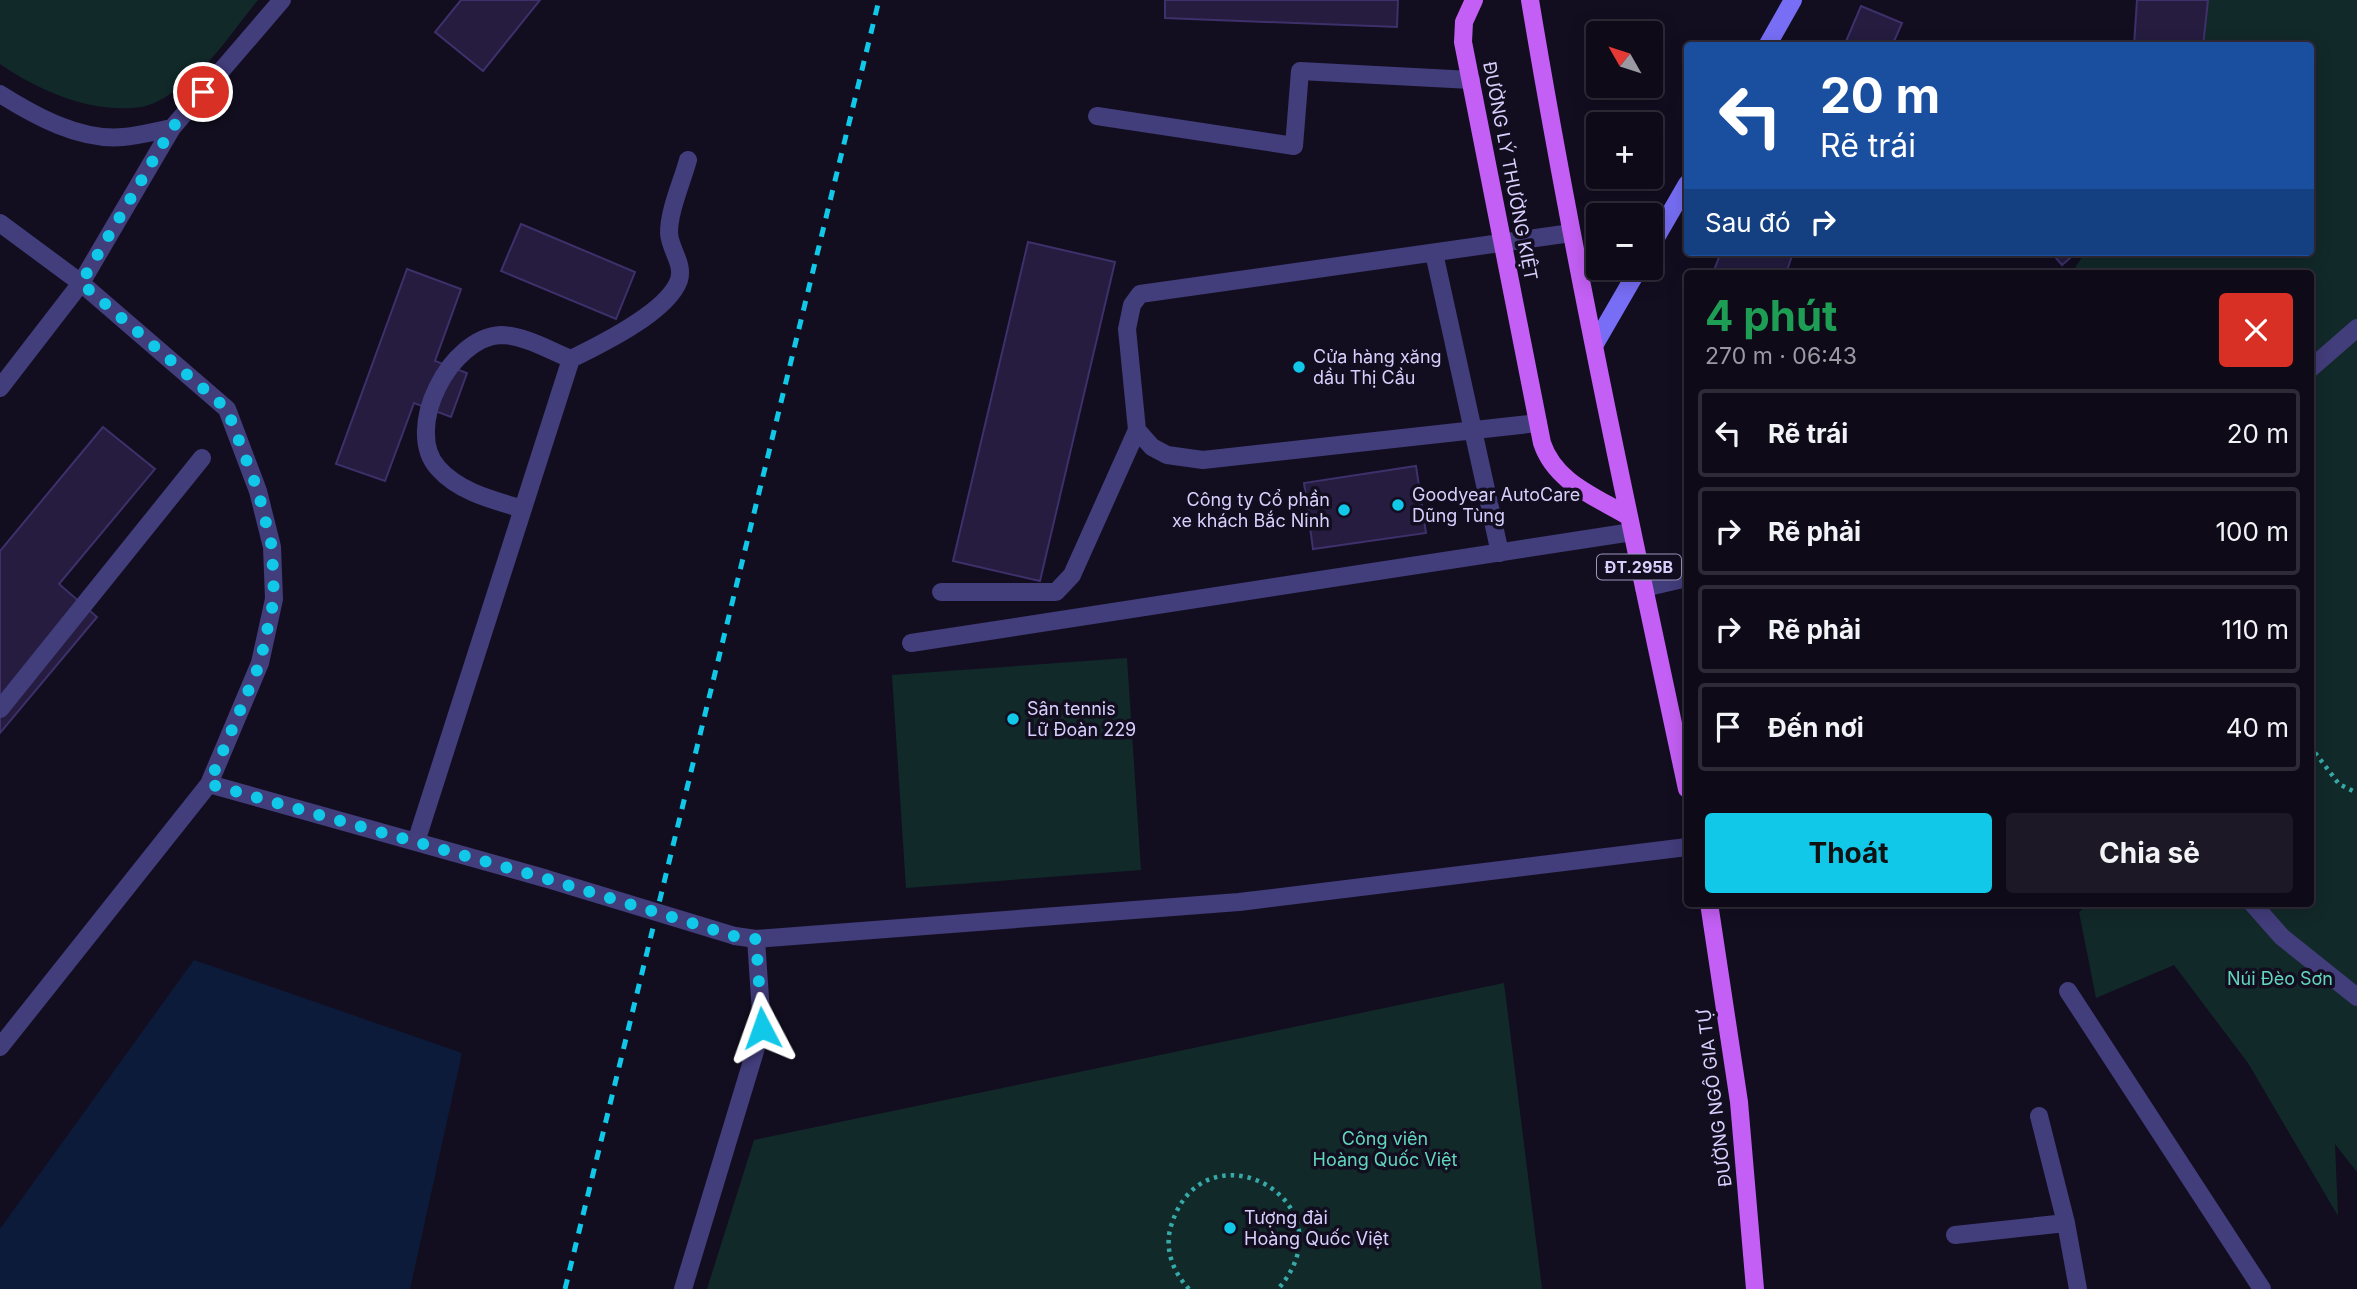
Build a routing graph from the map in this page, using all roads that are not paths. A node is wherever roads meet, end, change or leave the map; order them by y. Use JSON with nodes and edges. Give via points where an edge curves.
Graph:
{"nodes":[{"id":1,"x":282,"y":0,"type":"edge"},
{"id":2,"x":1474,"y":0,"type":"edge"},
{"id":3,"x":1530,"y":0,"type":"edge"},
{"id":4,"x":1793,"y":0,"type":"edge"},
{"id":5,"x":1769,"y":42,"type":"edge"},
{"id":6,"x":1471,"y":80,"type":"junction"},
{"id":7,"x":0,"y":94,"type":"edge"},
{"id":8,"x":1097,"y":116,"type":"dead end"},
{"id":9,"x":172,"y":128,"type":"junction"},
{"id":10,"x":688,"y":160,"type":"dead end"},
{"id":11,"x":1684,"y":189,"type":"edge"},
{"id":12,"x":0,"y":223,"type":"edge"},
{"id":13,"x":1663,"y":226,"type":"edge"},
{"id":14,"x":1571,"y":233,"type":"junction"},
{"id":15,"x":1502,"y":243,"type":"junction"},
{"id":16,"x":1434,"y":253,"type":"junction"},
{"id":17,"x":1632,"y":280,"type":"edge"},
{"id":18,"x":81,"y":283,"type":"junction"},
{"id":19,"x":2357,"y":328,"type":"edge"},
{"id":20,"x":1595,"y":344,"type":"junction"},
{"id":21,"x":572,"y":359,"type":"junction"},
{"id":22,"x":2314,"y":366,"type":"edge"},
{"id":23,"x":0,"y":388,"type":"edge"},
{"id":24,"x":1538,"y":422,"type":"junction"},
{"id":25,"x":1137,"y":430,"type":"junction"},
{"id":26,"x":1472,"y":430,"type":"junction"},
{"id":27,"x":202,"y":458,"type":"dead end"},
{"id":28,"x":523,"y":509,"type":"junction"},
{"id":29,"x":1630,"y":524,"type":"junction"},
{"id":30,"x":1500,"y":553,"type":"junction"},
{"id":31,"x":1684,"y":580,"type":"edge"},
{"id":32,"x":1644,"y":588,"type":"junction"},
{"id":33,"x":941,"y":592,"type":"dead end"},
{"id":34,"x":911,"y":643,"type":"dead end"},
{"id":35,"x":0,"y":709,"type":"edge"},
{"id":36,"x":1684,"y":775,"type":"edge"},
{"id":37,"x":209,"y":784,"type":"junction"},
{"id":38,"x":416,"y":842,"type":"junction"},
{"id":39,"x":1684,"y":847,"type":"edge"},
{"id":40,"x":1710,"y":907,"type":"edge"},
{"id":41,"x":2256,"y":907,"type":"edge"},
{"id":42,"x":756,"y":939,"type":"junction"},
{"id":43,"x":2068,"y":991,"type":"dead end"},
{"id":44,"x":2357,"y":997,"type":"edge"},
{"id":45,"x":0,"y":1047,"type":"edge"},
{"id":46,"x":2039,"y":1116,"type":"dead end"},
{"id":47,"x":2066,"y":1223,"type":"junction"},
{"id":48,"x":1955,"y":1235,"type":"dead end"},
{"id":49,"x":683,"y":1289,"type":"edge"},
{"id":50,"x":1755,"y":1289,"type":"edge"},
{"id":51,"x":2078,"y":1289,"type":"edge"},
{"id":52,"x":2262,"y":1289,"type":"edge"}],
"edges":[{"from":1,"to":9,"type":"street"},
{"from":2,"to":6,"type":"main road","name":"ĐƯỜNG LÝ THƯỜNG KIỆT","via":[[1464,22],[1463,42]]},
{"from":3,"to":14,"type":"main road","number":"ĐT.295B"},
{"from":4,"to":5,"type":"main road"},
{"from":6,"to":8,"type":"street","via":[[1300,71],[1294,146]]},
{"from":6,"to":15,"type":"main road","name":"ĐƯỜNG LÝ THƯỜNG KIỆT"},
{"from":7,"to":9,"type":"street","via":[[35,115],[96,135],[122,137]]},
{"from":9,"to":18,"type":"street"},
{"from":10,"to":21,"type":"street","via":[[669,234],[680,265],[678,281],[642,319]]},
{"from":11,"to":13,"type":"main road"},
{"from":12,"to":18,"type":"street"},
{"from":14,"to":15,"type":"street"},
{"from":14,"to":20,"type":"main road","number":"ĐT.295B"},
{"from":15,"to":16,"type":"street"},
{"from":15,"to":24,"type":"main road","name":"ĐƯỜNG LÝ THƯỜNG KIỆT"},
{"from":16,"to":25,"type":"street","via":[[1140,295],[1132,305],[1127,329]]},
{"from":16,"to":26,"type":"street"},
{"from":17,"to":20,"type":"main road"},
{"from":18,"to":23,"type":"street"},
{"from":18,"to":37,"type":"street","via":[[227,409],[258,491],[272,547],[274,599],[260,663]]},
{"from":19,"to":22,"type":"street"},
{"from":20,"to":29,"type":"main road","number":"ĐT.295B"},
{"from":21,"to":28,"type":"street"},
{"from":21,"to":28,"type":"street","via":[[502,335],[479,341],[460,353],[443,375],[433,400],[426,444],[436,466],[460,487]]},
{"from":24,"to":26,"type":"street"},
{"from":24,"to":29,"type":"main road","via":[[1547,459],[1558,472]]},
{"from":25,"to":26,"type":"street","via":[[1167,455],[1203,460]]},
{"from":25,"to":33,"type":"street","via":[[1072,575],[1056,592]]},
{"from":26,"to":30,"type":"street"},
{"from":27,"to":35,"type":"street"},
{"from":28,"to":38,"type":"street"},
{"from":29,"to":30,"type":"street"},
{"from":29,"to":32,"type":"main road","number":"ĐT.295B"},
{"from":30,"to":34,"type":"street"},
{"from":31,"to":32,"type":"street"},
{"from":32,"to":36,"type":"main road","number":"ĐT.295B"},
{"from":37,"to":38,"type":"street"},
{"from":37,"to":45,"type":"street"},
{"from":38,"to":42,"type":"street","bridge":true},
{"from":39,"to":42,"type":"street","via":[[1239,902]]},
{"from":40,"to":50,"type":"main road","name":"ĐƯỜNG NGÔ GIA TỰ","via":[[1739,1102]]},
{"from":41,"to":44,"type":"street","via":[[2282,937]]},
{"from":42,"to":49,"type":"street","via":[[762,1028]]},
{"from":43,"to":52,"type":"street"},
{"from":46,"to":47,"type":"street"},
{"from":47,"to":48,"type":"street"},
{"from":47,"to":51,"type":"street"}]}
